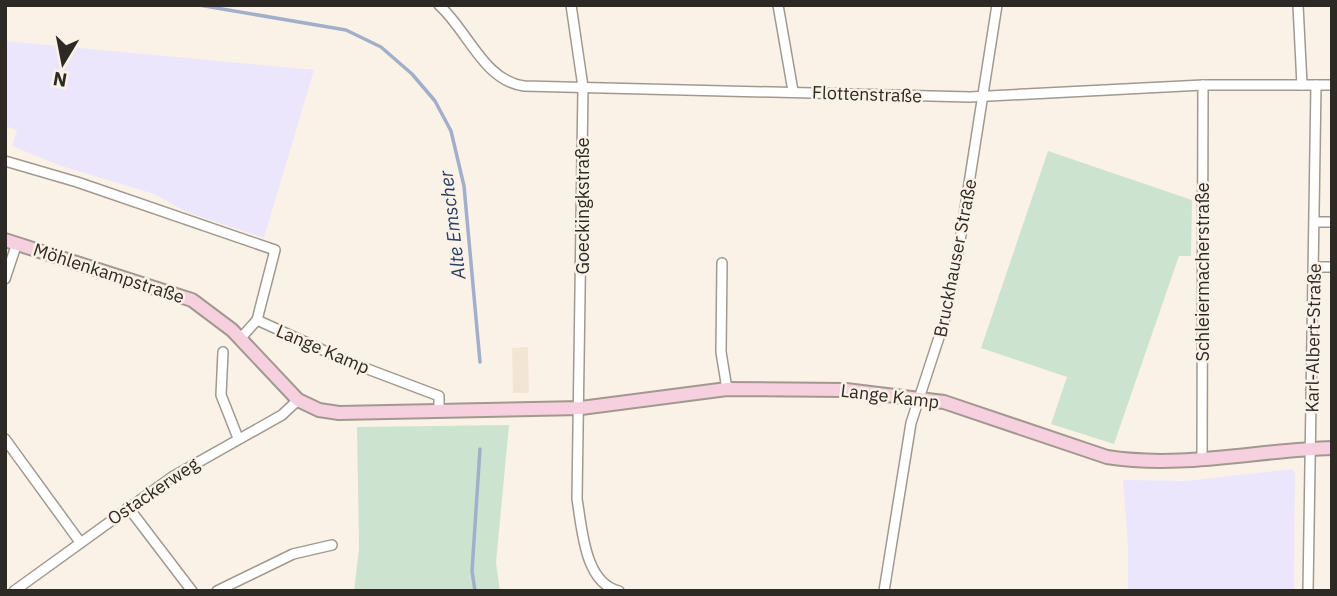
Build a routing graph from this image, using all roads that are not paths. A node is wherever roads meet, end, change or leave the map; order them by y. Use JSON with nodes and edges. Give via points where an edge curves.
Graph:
{"nodes":[{"id":1,"x":439,"y":5,"type":"edge"},
{"id":2,"x":571,"y":5,"type":"edge"},
{"id":3,"x":778,"y":5,"type":"edge"},
{"id":4,"x":997,"y":5,"type":"edge"},
{"id":5,"x":1298,"y":5,"type":"edge"},
{"id":6,"x":1203,"y":85,"type":"junction"},
{"id":7,"x":1301,"y":85,"type":"junction"},
{"id":8,"x":1316,"y":85,"type":"junction"},
{"id":9,"x":1332,"y":85,"type":"edge"},
{"id":10,"x":583,"y":87,"type":"junction"},
{"id":11,"x":793,"y":91,"type":"junction"},
{"id":12,"x":985,"y":94,"type":"junction"},
{"id":13,"x":5,"y":161,"type":"edge"},
{"id":14,"x":1315,"y":222,"type":"junction"},
{"id":15,"x":1332,"y":222,"type":"edge"},
{"id":16,"x":11,"y":241,"type":"edge"},
{"id":17,"x":722,"y":262,"type":"dead end"},
{"id":18,"x":1314,"y":267,"type":"junction"},
{"id":19,"x":1332,"y":267,"type":"edge"},
{"id":20,"x":5,"y":279,"type":"edge"},
{"id":21,"x":257,"y":320,"type":"junction"},
{"id":22,"x":240,"y":339,"type":"junction"},
{"id":23,"x":223,"y":352,"type":"dead end"},
{"id":24,"x":727,"y":389,"type":"junction"},
{"id":25,"x":918,"y":397,"type":"junction"},
{"id":26,"x":298,"y":400,"type":"junction"},
{"id":27,"x":581,"y":408,"type":"junction"},
{"id":28,"x":439,"y":409,"type":"junction"},
{"id":29,"x":238,"y":438,"type":"junction"},
{"id":30,"x":5,"y":439,"type":"edge"},
{"id":31,"x":1311,"y":448,"type":"junction"},
{"id":32,"x":1332,"y":448,"type":"edge"},
{"id":33,"x":1202,"y":460,"type":"junction"},
{"id":34,"x":128,"y":507,"type":"junction"},
{"id":35,"x":80,"y":541,"type":"junction"},
{"id":36,"x":332,"y":545,"type":"dead end"},
{"id":37,"x":14,"y":591,"type":"edge"},
{"id":38,"x":192,"y":591,"type":"edge"},
{"id":39,"x":217,"y":591,"type":"edge"},
{"id":40,"x":619,"y":591,"type":"edge"},
{"id":41,"x":884,"y":591,"type":"edge"},
{"id":42,"x":1308,"y":591,"type":"edge"}],
"edges":[{"from":1,"to":10,"type":"street","name":"Flottenstraße","via":[[495,76],[524,86]]},
{"from":2,"to":10,"type":"street","name":"Goeckingkstraße"},
{"from":3,"to":11,"type":"street"},
{"from":4,"to":12,"type":"street","name":"Bruckhauser Straße"},
{"from":5,"to":7,"type":"street"},
{"from":6,"to":7,"type":"street","name":"Flottenstraße"},
{"from":6,"to":12,"type":"street","name":"Flottenstraße"},
{"from":6,"to":33,"type":"street","name":"Schleiermacherstraße"},
{"from":7,"to":8,"type":"street","name":"Flottenstraße"},
{"from":8,"to":9,"type":"street","name":"Flottenstraße"},
{"from":8,"to":14,"type":"street","name":"Karl-Albert-Straße"},
{"from":10,"to":11,"type":"street","name":"Flottenstraße"},
{"from":10,"to":27,"type":"street","name":"Goeckingkstraße"},
{"from":11,"to":12,"type":"street","name":"Flottenstraße"},
{"from":12,"to":25,"type":"street","name":"Bruckhauser Straße","via":[[944,322]]},
{"from":13,"to":21,"type":"street","via":[[77,181],[275,250]]},
{"from":14,"to":15,"type":"street"},
{"from":14,"to":18,"type":"street","name":"Karl-Albert-Straße"},
{"from":16,"to":20,"type":"street"},
{"from":16,"to":22,"type":"street","name":"Möhlenkampstraße","via":[[192,300]]},
{"from":17,"to":24,"type":"street","via":[[721,352]]},
{"from":18,"to":19,"type":"street"},
{"from":18,"to":31,"type":"street","name":"Karl-Albert-Straße"},
{"from":21,"to":22,"type":"street","name":"Lange Kamp"},
{"from":21,"to":28,"type":"street","name":"Lange Kamp","via":[[439,396]]},
{"from":22,"to":26,"type":"street","name":"Möhlenkampstraße"},
{"from":23,"to":29,"type":"street","via":[[221,395]]},
{"from":24,"to":25,"type":"street","name":"Lange Kamp","via":[[834,389]]},
{"from":24,"to":27,"type":"street","name":"Lange Kamp"},
{"from":25,"to":33,"type":"street","name":"Lange Kamp","via":[[1107,457],[1164,463]]},
{"from":25,"to":41,"type":"street","name":"Bruckhauser Straße"},
{"from":26,"to":28,"type":"street","name":"Lange Kamp","via":[[339,413]]},
{"from":26,"to":29,"type":"street","name":"Ostackerweg","via":[[282,415]]},
{"from":27,"to":28,"type":"street","name":"Lange Kamp"},
{"from":27,"to":40,"type":"street","name":"Goeckingkstraße","via":[[577,499],[586,546],[602,583]]},
{"from":29,"to":34,"type":"street","name":"Ostackerweg"},
{"from":30,"to":35,"type":"street"},
{"from":31,"to":32,"type":"street","name":"Lange Kamp"},
{"from":31,"to":33,"type":"street","name":"Lange Kamp"},
{"from":31,"to":42,"type":"street","name":"Karl-Albert-Straße"},
{"from":34,"to":35,"type":"street","name":"Ostackerweg"},
{"from":34,"to":38,"type":"street"},
{"from":35,"to":37,"type":"street","name":"Ostackerweg"},
{"from":36,"to":39,"type":"street","via":[[293,554]]}]}
